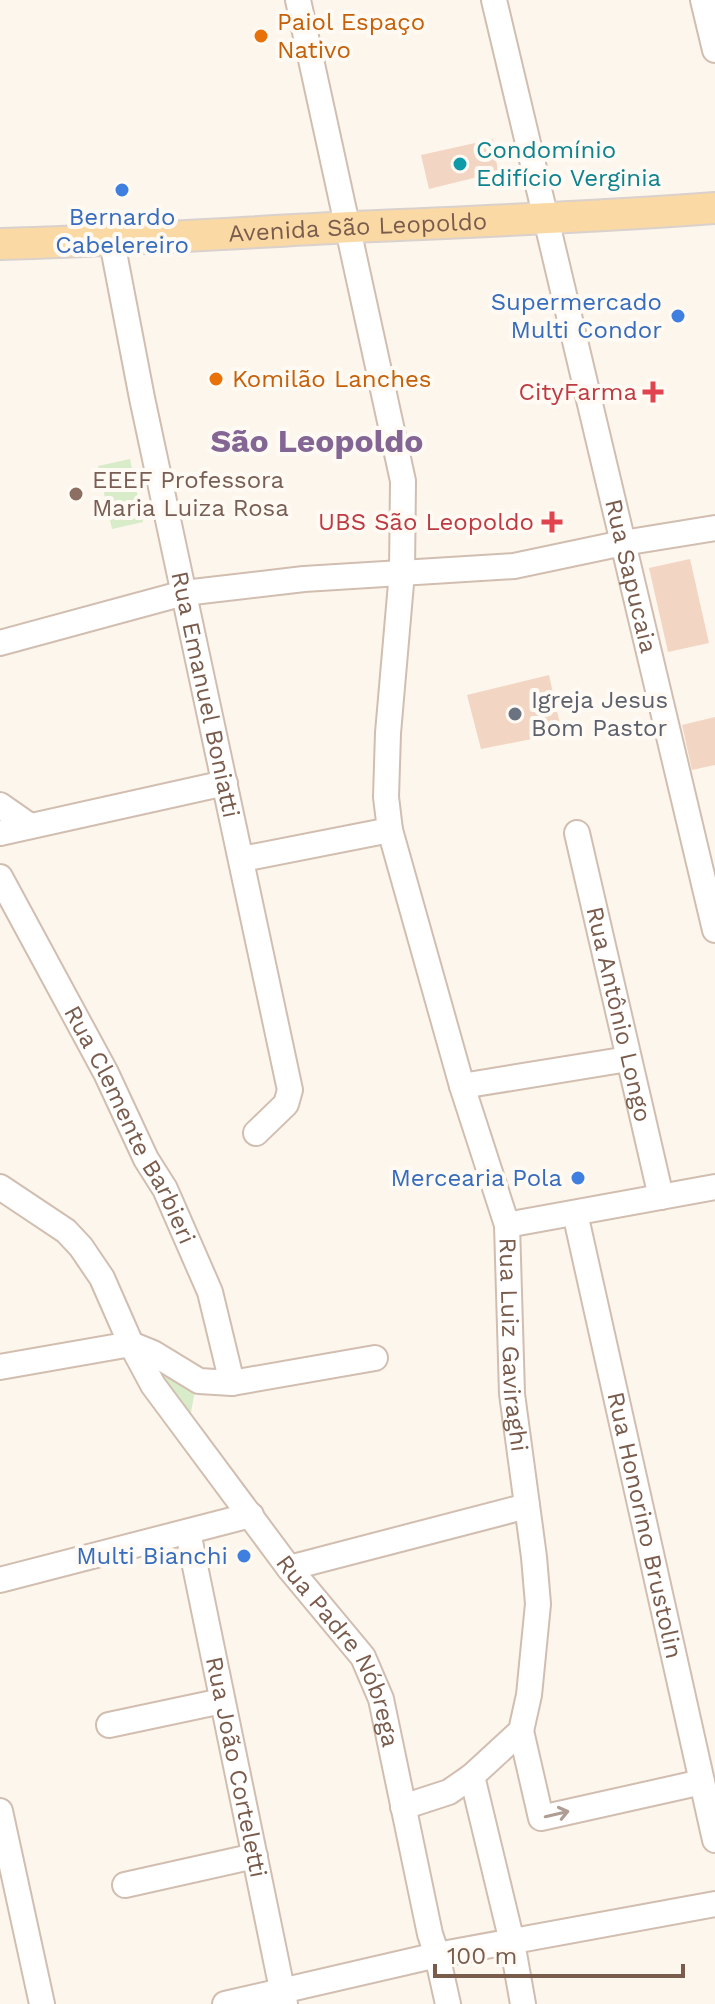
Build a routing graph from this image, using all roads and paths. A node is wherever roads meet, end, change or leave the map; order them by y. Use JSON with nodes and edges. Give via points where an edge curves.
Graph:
{"nodes":[{"id":1,"x":298,"y":0,"type":"edge"},
{"id":2,"x":494,"y":0,"type":"edge"},
{"id":3,"x":703,"y":0,"type":"edge"},
{"id":4,"x":715,"y":50,"type":"edge"},
{"id":5,"x":715,"y":208,"type":"edge"},
{"id":6,"x":546,"y":220,"type":"junction"},
{"id":7,"x":350,"y":227,"type":"junction"},
{"id":8,"x":112,"y":242,"type":"junction"},
{"id":9,"x":0,"y":244,"type":"edge"},
{"id":10,"x":715,"y":528,"type":"edge"},
{"id":11,"x":623,"y":543,"type":"junction"},
{"id":12,"x":402,"y":572,"type":"junction"},
{"id":13,"x":184,"y":593,"type":"junction"},
{"id":14,"x":0,"y":643,"type":"edge"},
{"id":15,"x":225,"y":783,"type":"junction"},
{"id":16,"x":0,"y":805,"type":"edge"},
{"id":17,"x":30,"y":826,"type":"junction"},
{"id":18,"x":390,"y":830,"type":"junction"},
{"id":19,"x":0,"y":833,"type":"edge"},
{"id":20,"x":577,"y":833,"type":"dead end"},
{"id":21,"x":242,"y":859,"type":"junction"},
{"id":22,"x":0,"y":877,"type":"edge"},
{"id":23,"x":715,"y":930,"type":"edge"},
{"id":24,"x":628,"y":1059,"type":"junction"},
{"id":25,"x":462,"y":1086,"type":"junction"},
{"id":26,"x":256,"y":1133,"type":"dead end"},
{"id":27,"x":0,"y":1187,"type":"edge"},
{"id":28,"x":715,"y":1187,"type":"edge"},
{"id":29,"x":661,"y":1197,"type":"junction"},
{"id":30,"x":575,"y":1213,"type":"junction"},
{"id":31,"x":507,"y":1225,"type":"junction"},
{"id":32,"x":131,"y":1344,"type":"junction"},
{"id":33,"x":375,"y":1358,"type":"dead end"},
{"id":34,"x":0,"y":1367,"type":"edge"},
{"id":35,"x":232,"y":1383,"type":"junction"},
{"id":36,"x":527,"y":1506,"type":"junction"},
{"id":37,"x":251,"y":1515,"type":"junction"},
{"id":38,"x":188,"y":1532,"type":"junction"},
{"id":39,"x":289,"y":1568,"type":"junction"},
{"id":40,"x":0,"y":1580,"type":"edge"},
{"id":41,"x":222,"y":1701,"type":"junction"},
{"id":42,"x":109,"y":1725,"type":"dead end"},
{"id":43,"x":521,"y":1731,"type":"junction"},
{"id":44,"x":472,"y":1776,"type":"junction"},
{"id":45,"x":702,"y":1782,"type":"junction"},
{"id":46,"x":403,"y":1807,"type":"junction"},
{"id":47,"x":1,"y":1829,"type":"edge"},
{"id":48,"x":715,"y":1840,"type":"edge"},
{"id":49,"x":255,"y":1856,"type":"junction"},
{"id":50,"x":125,"y":1885,"type":"dead end"},
{"id":51,"x":715,"y":1904,"type":"edge"},
{"id":52,"x":512,"y":1942,"type":"junction"},
{"id":53,"x":437,"y":1955,"type":"junction"},
{"id":54,"x":284,"y":1997,"type":"edge"},
{"id":55,"x":42,"y":2004,"type":"edge"},
{"id":56,"x":225,"y":2004,"type":"edge"},
{"id":57,"x":448,"y":2004,"type":"edge"},
{"id":58,"x":523,"y":2004,"type":"edge"}],
"edges":[{"from":1,"to":7,"type":"street","name":"Rua Luiz Gaviraghi"},
{"from":2,"to":6,"type":"street","name":"Rua Sapucaia"},
{"from":3,"to":4,"type":"street"},
{"from":5,"to":6,"type":"main road","name":"Avenida São Leopoldo"},
{"from":6,"to":7,"type":"main road","name":"Avenida São Leopoldo"},
{"from":6,"to":11,"type":"street","name":"Rua Sapucaia"},
{"from":7,"to":8,"type":"main road","name":"Avenida São Leopoldo"},
{"from":7,"to":12,"type":"street","name":"Rua Luiz Gaviraghi","via":[[403,481]]},
{"from":8,"to":9,"type":"main road","name":"Avenida São Leopoldo"},
{"from":8,"to":13,"type":"street","name":"Rua Emanuel Boniatti"},
{"from":10,"to":11,"type":"street"},
{"from":11,"to":12,"type":"street","via":[[514,566]]},
{"from":11,"to":23,"type":"street","name":"Rua Sapucaia"},
{"from":12,"to":13,"type":"street"},
{"from":12,"to":18,"type":"street","name":"Rua Luiz Gaviraghi","via":[[388,733]]},
{"from":13,"to":14,"type":"street"},
{"from":13,"to":15,"type":"street","name":"Rua Emanuel Boniatti"},
{"from":15,"to":17,"type":"street"},
{"from":15,"to":21,"type":"street","name":"Rua Emanuel Boniatti"},
{"from":16,"to":17,"type":"street"},
{"from":17,"to":19,"type":"street"},
{"from":18,"to":21,"type":"street"},
{"from":18,"to":25,"type":"street","name":"Rua Luiz Gaviraghi"},
{"from":20,"to":24,"type":"street","name":"Rua Antônio Longo"},
{"from":21,"to":26,"type":"street","name":"Rua Emanuel Boniatti","via":[[290,1090],[286,1104]]},
{"from":22,"to":35,"type":"street","name":"Rua Clemente Barbieri","via":[[165,1189],[210,1292]]},
{"from":24,"to":25,"type":"street"},
{"from":24,"to":29,"type":"street","name":"Rua Antônio Longo"},
{"from":25,"to":31,"type":"street","name":"Rua Luiz Gaviraghi"},
{"from":27,"to":32,"type":"street","name":"Rua Padre Nóbrega","via":[[81,1247],[102,1278]]},
{"from":28,"to":29,"type":"street"},
{"from":29,"to":30,"type":"street"},
{"from":30,"to":31,"type":"street"},
{"from":30,"to":45,"type":"street","name":"Rua Honorino Brustolin"},
{"from":31,"to":36,"type":"street","name":"Rua Luiz Gaviraghi","via":[[512,1394]]},
{"from":32,"to":34,"type":"street"},
{"from":32,"to":35,"type":"street","via":[[199,1381]]},
{"from":32,"to":37,"type":"street","name":"Rua Padre Nóbrega","via":[[153,1385]]},
{"from":33,"to":35,"type":"street"},
{"from":36,"to":39,"type":"street"},
{"from":36,"to":43,"type":"street","name":"Rua Luiz Gaviraghi","via":[[538,1604]]},
{"from":37,"to":38,"type":"street"},
{"from":37,"to":39,"type":"street","name":"Rua Padre Nóbrega"},
{"from":38,"to":40,"type":"street"},
{"from":38,"to":41,"type":"street","name":"Rua João Corteletti"},
{"from":39,"to":46,"type":"street","name":"Rua Padre Nóbrega","via":[[363,1657],[374,1679]]},
{"from":41,"to":42,"type":"street"},
{"from":41,"to":49,"type":"street","name":"Rua João Corteletti"},
{"from":43,"to":44,"type":"street"},
{"from":43,"to":45,"type":"street","one_way":true,"via":[[541,1818]]},
{"from":44,"to":46,"type":"street","via":[[449,1792]]},
{"from":44,"to":52,"type":"street"},
{"from":45,"to":48,"type":"street","name":"Rua Honorino Brustolin"},
{"from":46,"to":53,"type":"street","name":"Rua Padre Nóbrega"},
{"from":47,"to":55,"type":"street"},
{"from":49,"to":50,"type":"street"},
{"from":49,"to":54,"type":"street","name":"Rua João Corteletti"},
{"from":51,"to":52,"type":"street"},
{"from":52,"to":53,"type":"street"},
{"from":52,"to":58,"type":"street"},
{"from":53,"to":54,"type":"street"},
{"from":53,"to":57,"type":"street","name":"Rua Padre Nóbrega"},
{"from":54,"to":56,"type":"street"}]}
